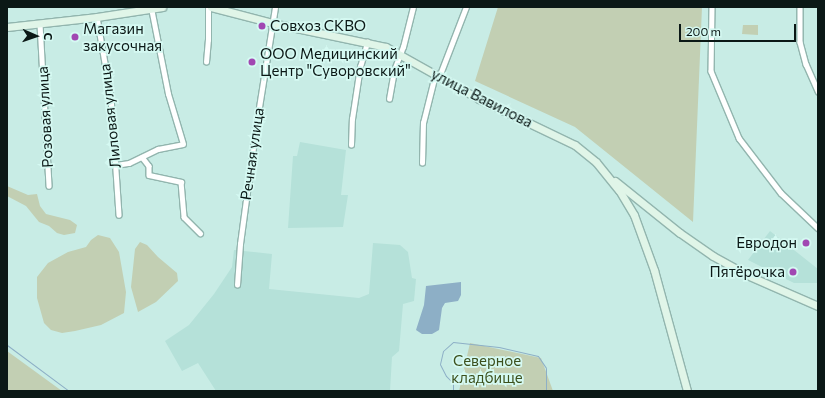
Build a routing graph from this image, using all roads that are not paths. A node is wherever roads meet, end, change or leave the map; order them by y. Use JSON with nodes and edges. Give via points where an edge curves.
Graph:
{"nodes":[{"id":1,"x":162,"y":7,"type":"edge"},
{"id":2,"x":209,"y":7,"type":"edge"},
{"id":3,"x":275,"y":7,"type":"edge"},
{"id":4,"x":413,"y":7,"type":"edge"},
{"id":5,"x":466,"y":7,"type":"edge"},
{"id":6,"x":712,"y":7,"type":"edge"},
{"id":7,"x":800,"y":7,"type":"edge"},
{"id":8,"x":152,"y":8,"type":"edge"},
{"id":9,"x":97,"y":17,"type":"junction"},
{"id":10,"x":272,"y":23,"type":"junction"},
{"id":11,"x":40,"y":24,"type":"junction"},
{"id":12,"x":7,"y":26,"type":"edge"},
{"id":13,"x":367,"y":42,"type":"junction"},
{"id":14,"x":399,"y":54,"type":"junction"},
{"id":15,"x":206,"y":62,"type":"dead end"},
{"id":16,"x":437,"y":76,"type":"junction"},
{"id":17,"x":818,"y":91,"type":"edge"},
{"id":18,"x":389,"y":99,"type":"dead end"},
{"id":19,"x":351,"y":145,"type":"dead end"},
{"id":20,"x":142,"y":157,"type":"junction"},
{"id":21,"x":422,"y":163,"type":"dead end"},
{"id":22,"x":116,"y":165,"type":"junction"},
{"id":23,"x":604,"y":172,"type":"junction"},
{"id":24,"x":49,"y":186,"type":"dead end"},
{"id":25,"x":119,"y":215,"type":"dead end"},
{"id":26,"x":818,"y":228,"type":"edge"},
{"id":27,"x":200,"y":233,"type":"dead end"},
{"id":28,"x":237,"y":285,"type":"dead end"},
{"id":29,"x":818,"y":306,"type":"edge"},
{"id":30,"x":687,"y":391,"type":"edge"}],
"edges":[{"from":1,"to":8,"type":"street"},
{"from":2,"to":10,"type":"street","name":"улица Вавилова"},
{"from":2,"to":15,"type":"street"},
{"from":3,"to":10,"type":"street","name":"Речная улица"},
{"from":4,"to":14,"type":"street"},
{"from":5,"to":16,"type":"street"},
{"from":6,"to":26,"type":"street","via":[[711,71],[740,138],[781,193]]},
{"from":7,"to":17,"type":"street","via":[[800,42]]},
{"from":8,"to":9,"type":"street"},
{"from":8,"to":20,"type":"street","via":[[168,94],[183,144]]},
{"from":9,"to":11,"type":"street"},
{"from":9,"to":22,"type":"street","name":"Лиловая улица","via":[[111,97]]},
{"from":10,"to":13,"type":"street","name":"улица Вавилова"},
{"from":10,"to":28,"type":"street","name":"Речная улица","via":[[240,244]]},
{"from":11,"to":12,"type":"street"},
{"from":11,"to":24,"type":"street","name":"Розовая улица"},
{"from":13,"to":14,"type":"street","name":"улица Вавилова"},
{"from":13,"to":19,"type":"street","via":[[360,67]]},
{"from":14,"to":16,"type":"street","name":"улица Вавилова"},
{"from":14,"to":18,"type":"street"},
{"from":16,"to":21,"type":"street","via":[[423,123]]},
{"from":16,"to":23,"type":"street","name":"улица Вавилова","via":[[575,145]]},
{"from":20,"to":22,"type":"street"},
{"from":20,"to":27,"type":"street","via":[[148,166],[149,175],[181,182],[184,217]]},
{"from":22,"to":25,"type":"street","name":"Лиловая улица"},
{"from":23,"to":29,"type":"street","name":"улица Вавилова","via":[[713,256],[747,275]]},
{"from":23,"to":30,"type":"street","name":"улица Вавилова","via":[[619,190],[636,221],[654,270]]}]}
